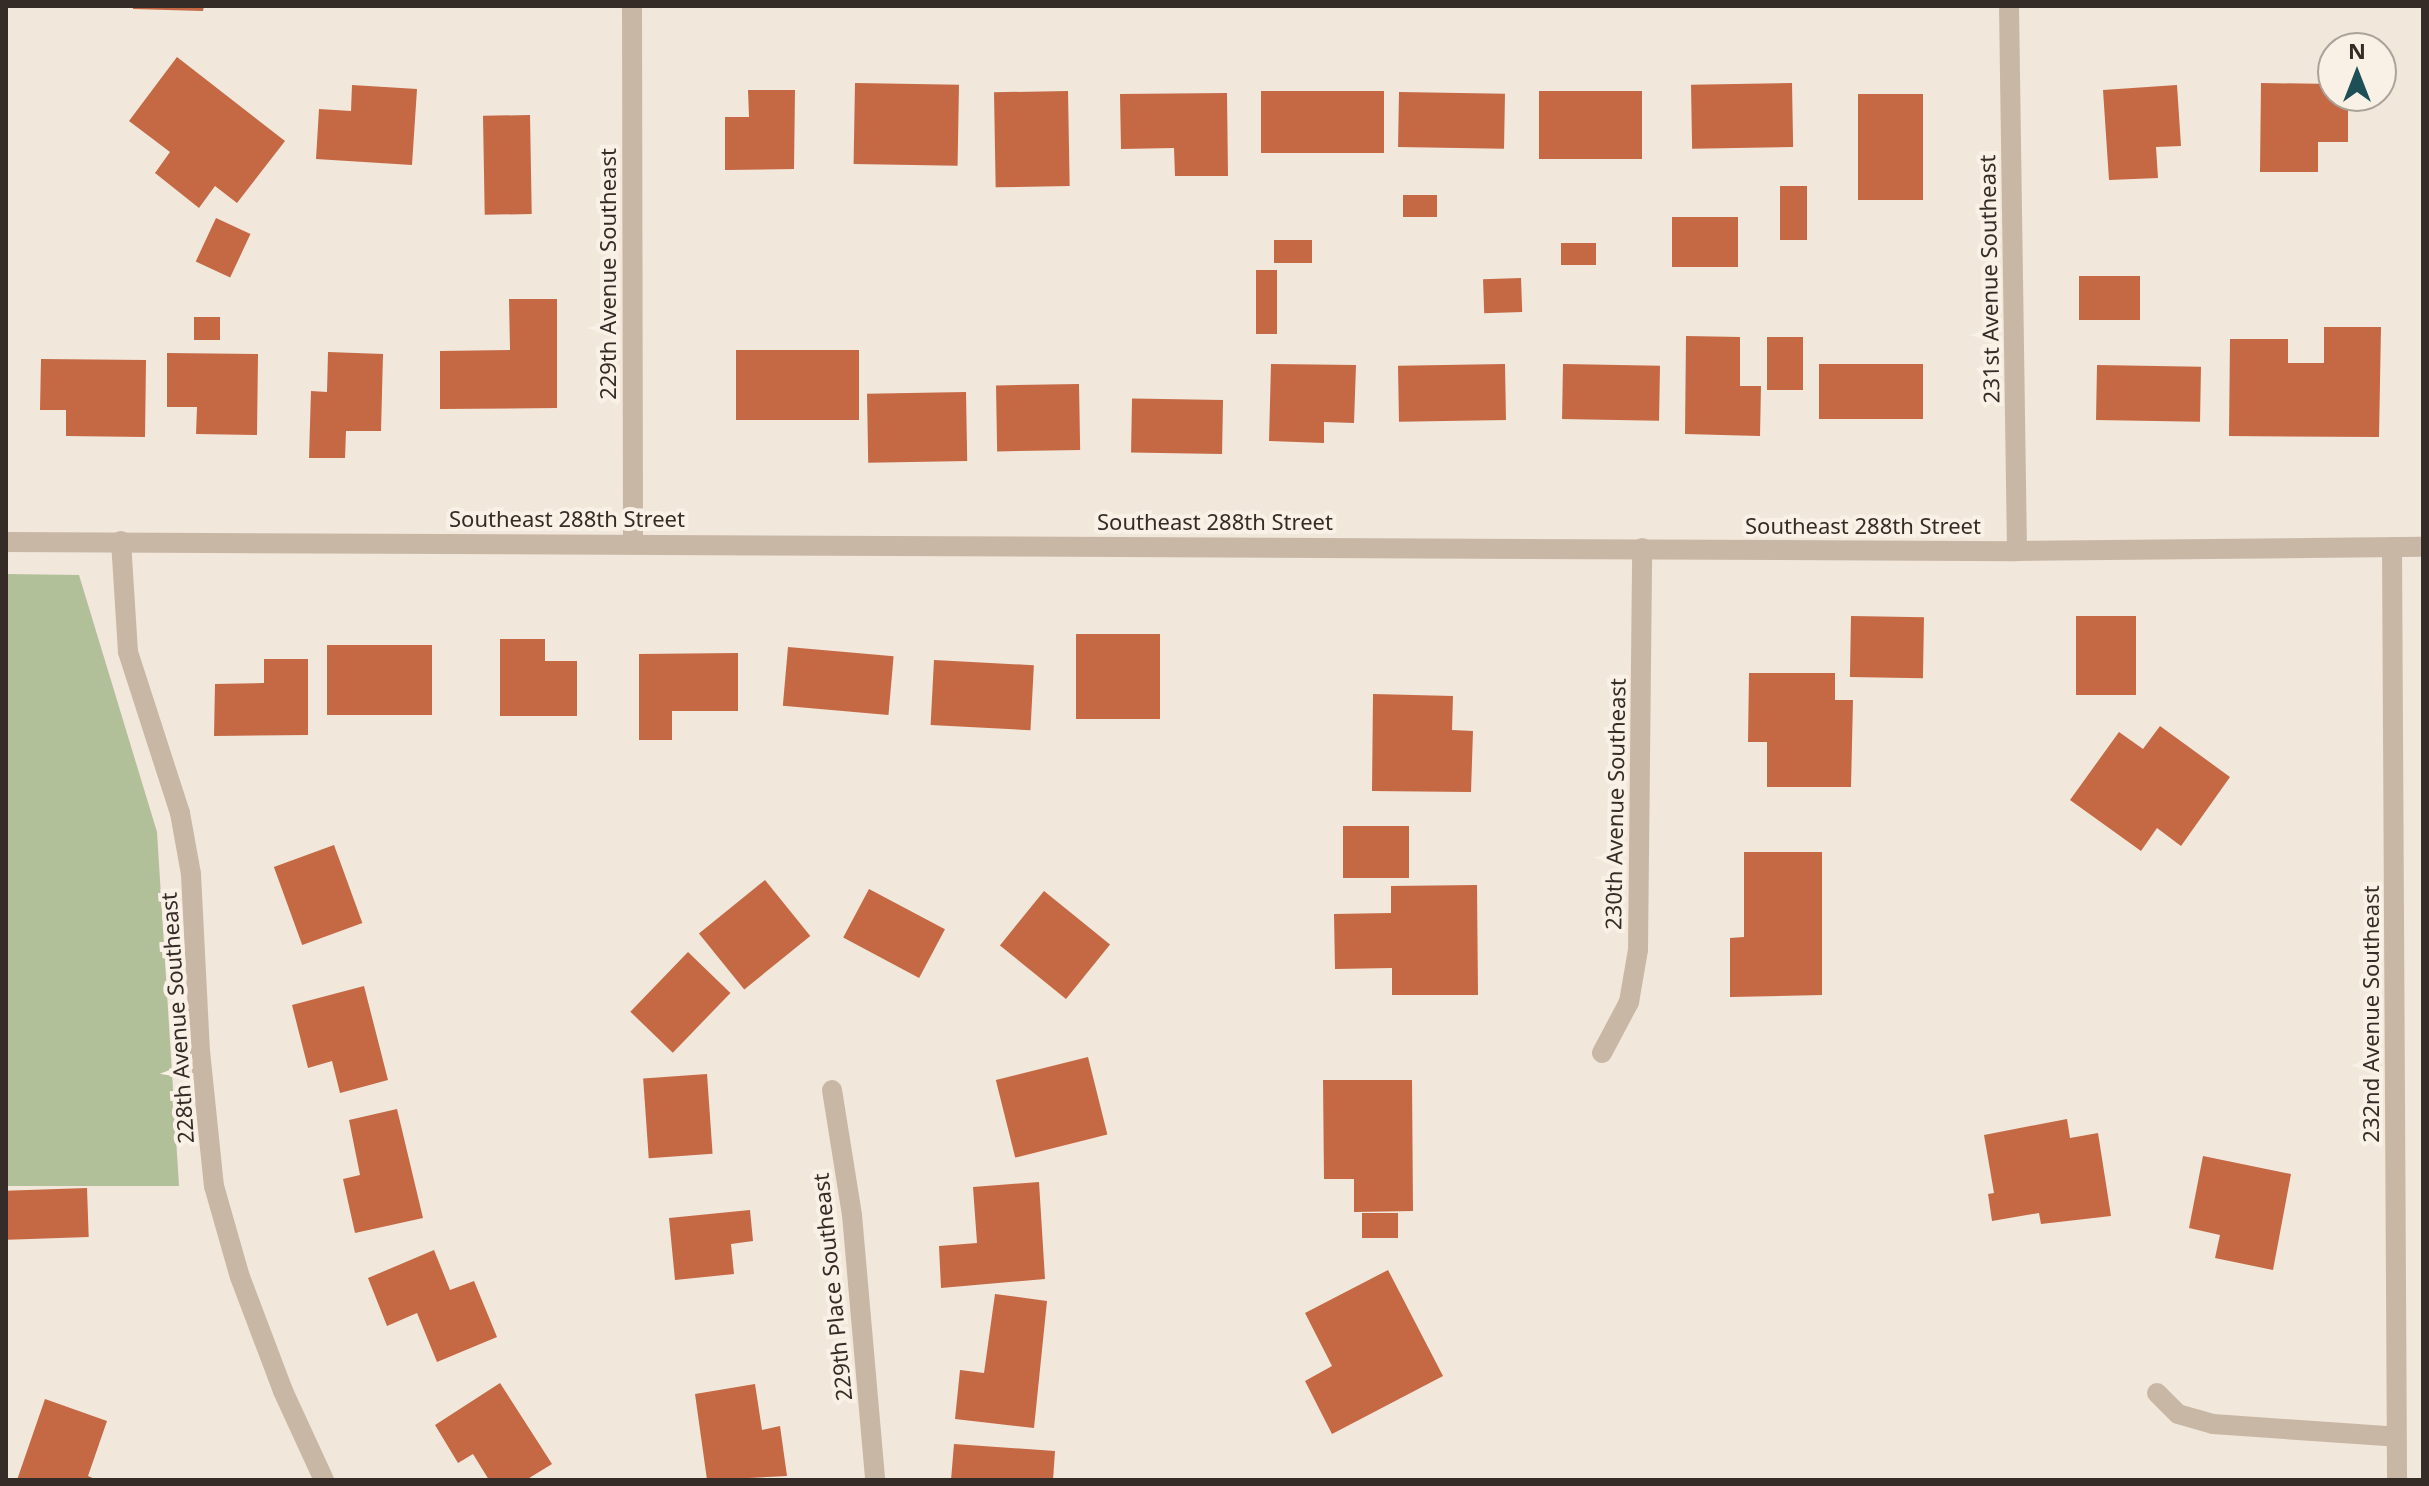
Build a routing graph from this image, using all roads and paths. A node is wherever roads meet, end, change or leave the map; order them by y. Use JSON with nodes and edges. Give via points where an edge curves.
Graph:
{"nodes":[{"id":1,"x":632,"y":6,"type":"edge"},
{"id":2,"x":2009,"y":6,"type":"edge"},
{"id":3,"x":121,"y":541,"type":"junction"},
{"id":4,"x":6,"y":542,"type":"edge"},
{"id":5,"x":633,"y":543,"type":"junction"},
{"id":6,"x":2392,"y":547,"type":"junction"},
{"id":7,"x":2423,"y":547,"type":"edge"},
{"id":8,"x":1642,"y":548,"type":"junction"},
{"id":9,"x":2017,"y":551,"type":"junction"},
{"id":10,"x":1602,"y":1053,"type":"dead end"},
{"id":11,"x":832,"y":1090,"type":"dead end"},
{"id":12,"x":2157,"y":1393,"type":"dead end"},
{"id":13,"x":2397,"y":1437,"type":"junction"},
{"id":14,"x":324,"y":1480,"type":"edge"},
{"id":15,"x":875,"y":1480,"type":"edge"},
{"id":16,"x":2397,"y":1480,"type":"edge"}],
"edges":[{"from":1,"to":5,"type":"street","name":"229th Avenue Southeast"},
{"from":2,"to":9,"type":"street","name":"231st Avenue Southeast"},
{"from":3,"to":4,"type":"street","name":"Southeast 288th Street"},
{"from":3,"to":5,"type":"street","name":"Southeast 288th Street"},
{"from":3,"to":14,"type":"street","name":"228th Avenue Southeast","via":[[128,652],[180,813],[191,874],[200,1051],[214,1186],[240,1277]]},
{"from":5,"to":8,"type":"street","name":"Southeast 288th Street"},
{"from":6,"to":7,"type":"street","name":"Southeast 288th Street"},
{"from":6,"to":9,"type":"street","name":"Southeast 288th Street"},
{"from":6,"to":13,"type":"street","name":"232nd Avenue Southeast"},
{"from":8,"to":9,"type":"street","name":"Southeast 288th Street"},
{"from":8,"to":10,"type":"street","name":"230th Avenue Southeast","via":[[1638,950],[1629,1002]]},
{"from":11,"to":15,"type":"street","name":"229th Place Southeast","via":[[852,1215]]},
{"from":12,"to":13,"type":"street","via":[[2178,1414],[2213,1424]]},
{"from":13,"to":16,"type":"street","name":"232nd Avenue Southeast"}]}
